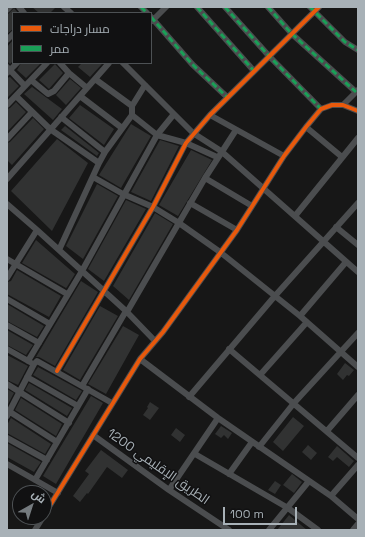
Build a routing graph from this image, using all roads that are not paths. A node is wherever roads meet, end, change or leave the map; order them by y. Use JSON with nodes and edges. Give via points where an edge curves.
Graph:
{"nodes":[{"id":1,"x":10,"y":7,"type":"edge"},
{"id":2,"x":166,"y":7,"type":"edge"},
{"id":3,"x":197,"y":7,"type":"edge"},
{"id":4,"x":225,"y":7,"type":"edge"},
{"id":5,"x":268,"y":7,"type":"edge"},
{"id":6,"x":315,"y":8,"type":"edge"},
{"id":7,"x":7,"y":10,"type":"edge"},
{"id":8,"x":152,"y":19,"type":"edge"},
{"id":9,"x":292,"y":34,"type":"junction"},
{"id":10,"x":358,"y":50,"type":"edge"},
{"id":11,"x":269,"y":56,"type":"junction"},
{"id":12,"x":46,"y":64,"type":"edge"},
{"id":13,"x":61,"y":64,"type":"edge"},
{"id":14,"x":108,"y":64,"type":"edge"},
{"id":15,"x":124,"y":64,"type":"edge"},
{"id":16,"x":8,"y":70,"type":"edge"},
{"id":17,"x":254,"y":71,"type":"junction"},
{"id":18,"x":69,"y":73,"type":"junction"},
{"id":19,"x":95,"y":79,"type":"junction"},
{"id":20,"x":31,"y":80,"type":"junction"},
{"id":21,"x":145,"y":85,"type":"junction"},
{"id":22,"x":24,"y":86,"type":"junction"},
{"id":23,"x":87,"y":88,"type":"junction"},
{"id":24,"x":357,"y":91,"type":"edge"},
{"id":25,"x":16,"y":96,"type":"junction"},
{"id":26,"x":80,"y":96,"type":"junction"},
{"id":27,"x":227,"y":97,"type":"junction"},
{"id":28,"x":7,"y":105,"type":"edge"},
{"id":29,"x":343,"y":105,"type":"junction"},
{"id":30,"x":132,"y":106,"type":"junction"},
{"id":31,"x":321,"y":109,"type":"junction"},
{"id":32,"x":358,"y":111,"type":"edge"},
{"id":33,"x":32,"y":112,"type":"junction"},
{"id":34,"x":174,"y":114,"type":"junction"},
{"id":35,"x":132,"y":115,"type":"junction"},
{"id":36,"x":210,"y":115,"type":"junction"},
{"id":37,"x":61,"y":117,"type":"junction"},
{"id":38,"x":306,"y":127,"type":"junction"},
{"id":39,"x":122,"y":128,"type":"junction"},
{"id":40,"x":50,"y":129,"type":"junction"},
{"id":41,"x":236,"y":130,"type":"junction"},
{"id":42,"x":193,"y":133,"type":"junction"},
{"id":43,"x":157,"y":135,"type":"junction"},
{"id":44,"x":358,"y":138,"type":"edge"},
{"id":45,"x":7,"y":139,"type":"edge"},
{"id":46,"x":186,"y":143,"type":"junction"},
{"id":47,"x":221,"y":151,"type":"junction"},
{"id":48,"x":105,"y":152,"type":"junction"},
{"id":49,"x":284,"y":156,"type":"junction"},
{"id":50,"x":217,"y":157,"type":"junction"},
{"id":51,"x":342,"y":157,"type":"junction"},
{"id":52,"x":99,"y":163,"type":"junction"},
{"id":53,"x":9,"y":171,"type":"edge"},
{"id":54,"x":93,"y":177,"type":"junction"},
{"id":55,"x":205,"y":178,"type":"junction"},
{"id":56,"x":7,"y":179,"type":"edge"},
{"id":57,"x":264,"y":188,"type":"junction"},
{"id":58,"x":124,"y":194,"type":"junction"},
{"id":59,"x":190,"y":203,"type":"junction"},
{"id":60,"x":358,"y":203,"type":"edge"},
{"id":61,"x":7,"y":204,"type":"edge"},
{"id":62,"x":252,"y":206,"type":"junction"},
{"id":63,"x":153,"y":207,"type":"junction"},
{"id":64,"x":295,"y":216,"type":"junction"},
{"id":65,"x":179,"y":223,"type":"junction"},
{"id":66,"x":336,"y":227,"type":"junction"},
{"id":67,"x":37,"y":230,"type":"junction"},
{"id":68,"x":236,"y":230,"type":"junction"},
{"id":69,"x":324,"y":241,"type":"junction"},
{"id":70,"x":358,"y":245,"type":"edge"},
{"id":71,"x":59,"y":250,"type":"junction"},
{"id":72,"x":220,"y":252,"type":"junction"},
{"id":73,"x":7,"y":259,"type":"edge"},
{"id":74,"x":346,"y":262,"type":"junction"},
{"id":75,"x":16,"y":264,"type":"junction"},
{"id":76,"x":82,"y":271,"type":"junction"},
{"id":77,"x":358,"y":272,"type":"edge"},
{"id":78,"x":7,"y":278,"type":"edge"},
{"id":79,"x":104,"y":291,"type":"junction"},
{"id":80,"x":67,"y":294,"type":"junction"},
{"id":81,"x":274,"y":297,"type":"junction"},
{"id":82,"x":7,"y":299,"type":"edge"},
{"id":83,"x":127,"y":312,"type":"junction"},
{"id":84,"x":300,"y":316,"type":"junction"},
{"id":85,"x":307,"y":322,"type":"junction"},
{"id":86,"x":50,"y":324,"type":"junction"},
{"id":87,"x":7,"y":325,"type":"edge"},
{"id":88,"x":358,"y":333,"type":"edge"},
{"id":89,"x":155,"y":341,"type":"junction"},
{"id":90,"x":39,"y":343,"type":"junction"},
{"id":91,"x":7,"y":349,"type":"edge"},
{"id":92,"x":229,"y":349,"type":"junction"},
{"id":93,"x":342,"y":352,"type":"junction"},
{"id":94,"x":140,"y":359,"type":"junction"},
{"id":95,"x":31,"y":362,"type":"junction"},
{"id":96,"x":358,"y":367,"type":"edge"},
{"id":97,"x":57,"y":371,"type":"junction"},
{"id":98,"x":260,"y":375,"type":"junction"},
{"id":99,"x":27,"y":377,"type":"junction"},
{"id":100,"x":7,"y":384,"type":"edge"},
{"id":101,"x":85,"y":388,"type":"junction"},
{"id":102,"x":20,"y":392,"type":"junction"},
{"id":103,"x":358,"y":395,"type":"edge"},
{"id":104,"x":189,"y":397,"type":"junction"},
{"id":105,"x":112,"y":403,"type":"junction"},
{"id":106,"x":294,"y":404,"type":"junction"},
{"id":107,"x":78,"y":406,"type":"junction"},
{"id":108,"x":8,"y":413,"type":"edge"},
{"id":109,"x":218,"y":418,"type":"junction"},
{"id":110,"x":69,"y":423,"type":"junction"},
{"id":111,"x":327,"y":431,"type":"junction"},
{"id":112,"x":93,"y":435,"type":"junction"},
{"id":113,"x":7,"y":438,"type":"edge"},
{"id":114,"x":57,"y":442,"type":"junction"},
{"id":115,"x":252,"y":442,"type":"junction"},
{"id":116,"x":258,"y":447,"type":"junction"},
{"id":117,"x":195,"y":454,"type":"junction"},
{"id":118,"x":358,"y":458,"type":"edge"},
{"id":119,"x":47,"y":460,"type":"junction"},
{"id":120,"x":7,"y":464,"type":"edge"},
{"id":121,"x":358,"y":465,"type":"edge"},
{"id":122,"x":229,"y":474,"type":"junction"},
{"id":123,"x":35,"y":480,"type":"junction"},
{"id":124,"x":309,"y":481,"type":"junction"},
{"id":125,"x":169,"y":490,"type":"junction"},
{"id":126,"x":58,"y":493,"type":"junction"},
{"id":127,"x":331,"y":496,"type":"junction"},
{"id":128,"x":52,"y":502,"type":"edge"},
{"id":129,"x":288,"y":508,"type":"junction"},
{"id":130,"x":358,"y":519,"type":"edge"},
{"id":131,"x":358,"y":524,"type":"edge"},
{"id":132,"x":311,"y":528,"type":"edge"},
{"id":133,"x":229,"y":530,"type":"edge"},
{"id":134,"x":269,"y":530,"type":"edge"},
{"id":135,"x":318,"y":530,"type":"edge"},
{"id":136,"x":353,"y":530,"type":"edge"}],
"edges":[{"from":1,"to":7,"type":"street"},
{"from":2,"to":8,"type":"street"},
{"from":3,"to":17,"type":"street"},
{"from":4,"to":11,"type":"street"},
{"from":5,"to":9,"type":"street"},
{"from":6,"to":9,"type":"street"},
{"from":6,"to":10,"type":"street","via":[[345,42]]},
{"from":8,"to":27,"type":"street"},
{"from":9,"to":11,"type":"street"},
{"from":9,"to":24,"type":"street"},
{"from":11,"to":17,"type":"street"},
{"from":11,"to":31,"type":"street"},
{"from":12,"to":20,"type":"street"},
{"from":13,"to":18,"type":"street"},
{"from":14,"to":19,"type":"street"},
{"from":15,"to":21,"type":"street"},
{"from":16,"to":22,"type":"street"},
{"from":17,"to":27,"type":"street"},
{"from":18,"to":20,"type":"street","via":[[50,94]]},
{"from":18,"to":23,"type":"street"},
{"from":19,"to":23,"type":"street"},
{"from":19,"to":30,"type":"street"},
{"from":20,"to":22,"type":"street"},
{"from":21,"to":30,"type":"street"},
{"from":21,"to":34,"type":"street"},
{"from":22,"to":25,"type":"street"},
{"from":23,"to":26,"type":"street"},
{"from":24,"to":29,"type":"street"},
{"from":25,"to":28,"type":"street"},
{"from":25,"to":33,"type":"street"},
{"from":26,"to":37,"type":"street"},
{"from":26,"to":39,"type":"street"},
{"from":27,"to":36,"type":"street"},
{"from":29,"to":31,"type":"street"},
{"from":29,"to":32,"type":"street"},
{"from":30,"to":35,"type":"street"},
{"from":31,"to":38,"type":"street"},
{"from":33,"to":40,"type":"street"},
{"from":33,"to":45,"type":"street"},
{"from":34,"to":42,"type":"street"},
{"from":34,"to":43,"type":"street"},
{"from":35,"to":39,"type":"street"},
{"from":35,"to":43,"type":"street"},
{"from":36,"to":41,"type":"street"},
{"from":36,"to":42,"type":"street"},
{"from":37,"to":40,"type":"street"},
{"from":37,"to":48,"type":"street"},
{"from":38,"to":49,"type":"street"},
{"from":38,"to":51,"type":"street"},
{"from":39,"to":48,"type":"street"},
{"from":40,"to":52,"type":"street"},
{"from":40,"to":53,"type":"street"},
{"from":41,"to":47,"type":"street"},
{"from":41,"to":49,"type":"street"},
{"from":42,"to":46,"type":"street"},
{"from":42,"to":47,"type":"street"},
{"from":43,"to":46,"type":"street"},
{"from":43,"to":58,"type":"street"},
{"from":44,"to":51,"type":"street"},
{"from":46,"to":50,"type":"street"},
{"from":46,"to":63,"type":"street"},
{"from":47,"to":50,"type":"street"},
{"from":47,"to":57,"type":"street"},
{"from":48,"to":52,"type":"street"},
{"from":49,"to":57,"type":"street"},
{"from":50,"to":55,"type":"street"},
{"from":51,"to":64,"type":"street"},
{"from":52,"to":54,"type":"street"},
{"from":53,"to":56,"type":"street"},
{"from":54,"to":58,"type":"street"},
{"from":54,"to":71,"type":"street"},
{"from":55,"to":59,"type":"street"},
{"from":55,"to":62,"type":"street"},
{"from":57,"to":62,"type":"street"},
{"from":57,"to":64,"type":"street"},
{"from":58,"to":63,"type":"street"},
{"from":58,"to":76,"type":"street"},
{"from":59,"to":65,"type":"street"},
{"from":59,"to":68,"type":"street"},
{"from":60,"to":66,"type":"street"},
{"from":61,"to":67,"type":"street"},
{"from":62,"to":68,"type":"street"},
{"from":63,"to":65,"type":"street"},
{"from":63,"to":79,"type":"street"},
{"from":64,"to":69,"type":"street"},
{"from":65,"to":72,"type":"street"},
{"from":65,"to":83,"type":"street"},
{"from":66,"to":69,"type":"street"},
{"from":66,"to":70,"type":"street"},
{"from":67,"to":71,"type":"street"},
{"from":67,"to":75,"type":"street"},
{"from":68,"to":72,"type":"street"},
{"from":69,"to":74,"type":"street"},
{"from":69,"to":81,"type":"street"},
{"from":71,"to":76,"type":"street"},
{"from":72,"to":81,"type":"street"},
{"from":72,"to":89,"type":"street"},
{"from":73,"to":75,"type":"street"},
{"from":74,"to":77,"type":"street"},
{"from":74,"to":84,"type":"street"},
{"from":75,"to":78,"type":"street"},
{"from":75,"to":80,"type":"street"},
{"from":76,"to":79,"type":"street"},
{"from":76,"to":80,"type":"street"},
{"from":79,"to":83,"type":"street"},
{"from":79,"to":97,"type":"street"},
{"from":80,"to":86,"type":"street"},
{"from":81,"to":84,"type":"street"},
{"from":81,"to":92,"type":"street"},
{"from":82,"to":86,"type":"street"},
{"from":83,"to":89,"type":"street"},
{"from":83,"to":101,"type":"street"},
{"from":84,"to":85,"type":"street"},
{"from":85,"to":93,"type":"street"},
{"from":85,"to":98,"type":"street"},
{"from":86,"to":90,"type":"street"},
{"from":87,"to":90,"type":"street"},
{"from":88,"to":93,"type":"street"},
{"from":89,"to":94,"type":"street"},
{"from":90,"to":95,"type":"street"},
{"from":91,"to":95,"type":"street"},
{"from":92,"to":98,"type":"street"},
{"from":92,"to":104,"type":"street"},
{"from":93,"to":96,"type":"street"},
{"from":93,"to":106,"type":"street"},
{"from":94,"to":104,"type":"street"},
{"from":94,"to":105,"type":"street"},
{"from":95,"to":97,"type":"street","via":[[39,361]]},
{"from":95,"to":99,"type":"street"},
{"from":97,"to":101,"type":"street"},
{"from":98,"to":106,"type":"street"},
{"from":99,"to":102,"type":"street"},
{"from":99,"to":107,"type":"street"},
{"from":100,"to":102,"type":"street"},
{"from":101,"to":105,"type":"street"},
{"from":101,"to":107,"type":"street"},
{"from":102,"to":108,"type":"street"},
{"from":102,"to":110,"type":"street"},
{"from":103,"to":111,"type":"street"},
{"from":104,"to":109,"type":"street"},
{"from":105,"to":112,"type":"street"},
{"from":106,"to":111,"type":"street"},
{"from":106,"to":116,"type":"street"},
{"from":107,"to":110,"type":"street"},
{"from":108,"to":114,"type":"street"},
{"from":109,"to":115,"type":"street"},
{"from":109,"to":117,"type":"street"},
{"from":110,"to":114,"type":"street"},
{"from":111,"to":118,"type":"street"},
{"from":112,"to":125,"type":"street","name":"الطريق الإقليمي 1200"},
{"from":112,"to":126,"type":"street","name":"الطريق الإقليمي 1200"},
{"from":113,"to":119,"type":"street"},
{"from":114,"to":119,"type":"street"},
{"from":115,"to":116,"type":"street"},
{"from":115,"to":122,"type":"street"},
{"from":116,"to":124,"type":"street"},
{"from":117,"to":122,"type":"street"},
{"from":117,"to":125,"type":"street"},
{"from":119,"to":123,"type":"street"},
{"from":120,"to":123,"type":"street"},
{"from":121,"to":127,"type":"street"},
{"from":122,"to":129,"type":"street"},
{"from":123,"to":126,"type":"street"},
{"from":124,"to":127,"type":"street"},
{"from":124,"to":129,"type":"street"},
{"from":125,"to":133,"type":"street","name":"الطريق الإقليمي 1200"},
{"from":126,"to":128,"type":"street","name":"الطريق الإقليمي 1200"},
{"from":127,"to":130,"type":"street"},
{"from":129,"to":132,"type":"street"},
{"from":129,"to":134,"type":"street"},
{"from":131,"to":136,"type":"street"},
{"from":132,"to":135,"type":"street"}]}
